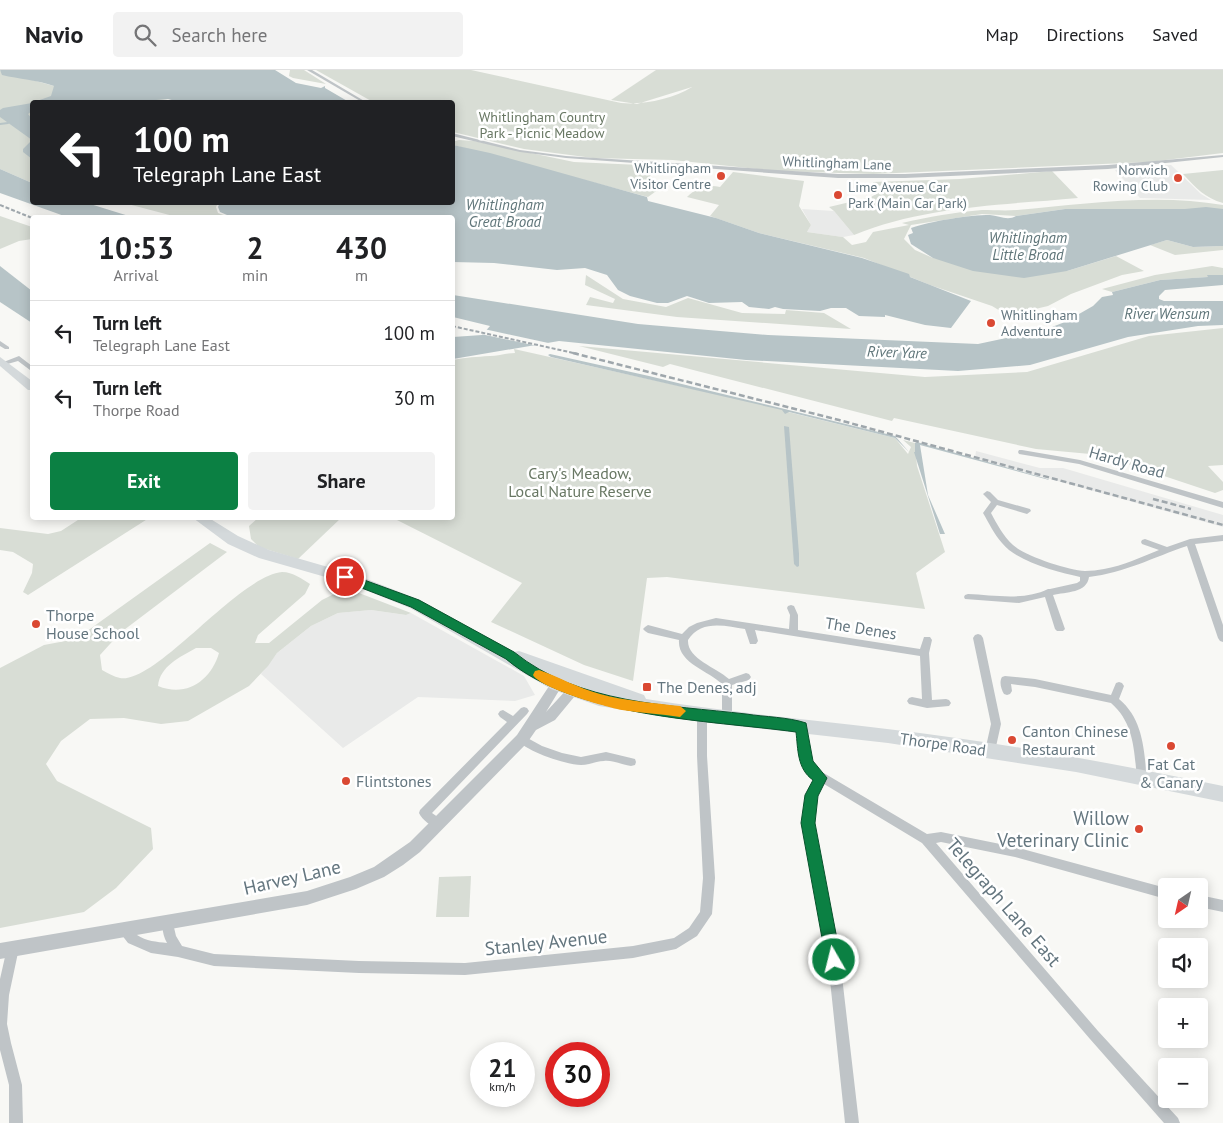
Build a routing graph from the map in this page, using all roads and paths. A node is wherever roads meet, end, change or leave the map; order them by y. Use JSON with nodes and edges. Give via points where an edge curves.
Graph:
{"nodes":[{"id":1,"x":309,"y":70,"type":"edge"},
{"id":2,"x":361,"y":100,"type":"edge"},
{"id":3,"x":455,"y":135,"type":"edge"},
{"id":4,"x":1223,"y":156,"type":"edge"},
{"id":5,"x":0,"y":343,"type":"edge"},
{"id":6,"x":0,"y":351,"type":"edge"},
{"id":7,"x":2,"y":361,"type":"edge"},
{"id":8,"x":30,"y":367,"type":"edge"},
{"id":9,"x":30,"y":386,"type":"edge"},
{"id":10,"x":1022,"y":452,"type":"dead end"},
{"id":11,"x":988,"y":494,"type":"dead end"},
{"id":12,"x":995,"y":502,"type":"junction"},
{"id":13,"x":1223,"y":505,"type":"edge"},
{"id":14,"x":1027,"y":510,"type":"dead end"},
{"id":15,"x":203,"y":520,"type":"edge"},
{"id":16,"x":1223,"y":538,"type":"edge"},
{"id":17,"x":1145,"y":542,"type":"dead end"},
{"id":18,"x":1190,"y":542,"type":"junction"},
{"id":19,"x":1167,"y":550,"type":"junction"},
{"id":20,"x":1085,"y":574,"type":"junction"},
{"id":21,"x":1048,"y":592,"type":"junction"},
{"id":22,"x":968,"y":597,"type":"dead end"},
{"id":23,"x":791,"y":608,"type":"dead end"},
{"id":24,"x":749,"y":626,"type":"junction"},
{"id":25,"x":648,"y":629,"type":"dead end"},
{"id":26,"x":1060,"y":629,"type":"dead end"},
{"id":27,"x":793,"y":632,"type":"junction"},
{"id":28,"x":684,"y":638,"type":"junction"},
{"id":29,"x":978,"y":638,"type":"dead end"},
{"id":30,"x":1223,"y":638,"type":"edge"},
{"id":31,"x":927,"y":640,"type":"dead end"},
{"id":32,"x":753,"y":641,"type":"dead end"},
{"id":33,"x":924,"y":653,"type":"junction"},
{"id":34,"x":746,"y":677,"type":"dead end"},
{"id":35,"x":561,"y":679,"type":"junction"},
{"id":36,"x":727,"y":683,"type":"junction"},
{"id":37,"x":577,"y":685,"type":"junction"},
{"id":38,"x":1119,"y":686,"type":"dead end"},
{"id":39,"x":1007,"y":691,"type":"dead end"},
{"id":40,"x":1114,"y":700,"type":"junction"},
{"id":41,"x":912,"y":701,"type":"dead end"},
{"id":42,"x":946,"y":703,"type":"dead end"},
{"id":43,"x":927,"y":704,"type":"junction"},
{"id":44,"x":524,"y":711,"type":"dead end"},
{"id":45,"x":503,"y":714,"type":"dead end"},
{"id":46,"x":702,"y":716,"type":"junction"},
{"id":47,"x":727,"y":719,"type":"junction"},
{"id":48,"x":514,"y":721,"type":"junction"},
{"id":49,"x":534,"y":725,"type":"junction"},
{"id":50,"x":802,"y":727,"type":"junction"},
{"id":51,"x":522,"y":739,"type":"junction"},
{"id":52,"x":990,"y":751,"type":"junction"},
{"id":53,"x":631,"y":762,"type":"dead end"},
{"id":54,"x":821,"y":778,"type":"junction"},
{"id":55,"x":1142,"y":778,"type":"junction"},
{"id":56,"x":1223,"y":794,"type":"edge"},
{"id":57,"x":438,"y":824,"type":"junction"},
{"id":58,"x":926,"y":839,"type":"junction"},
{"id":59,"x":1158,"y":891,"type":"edge"},
{"id":60,"x":1208,"y":903,"type":"edge"},
{"id":61,"x":1223,"y":906,"type":"edge"},
{"id":62,"x":168,"y":924,"type":"junction"},
{"id":63,"x":124,"y":930,"type":"junction"},
{"id":64,"x":6,"y":950,"type":"edge"},
{"id":65,"x":178,"y":951,"type":"junction"},
{"id":66,"x":16,"y":1123,"type":"edge"},
{"id":67,"x":852,"y":1123,"type":"edge"},
{"id":68,"x":1173,"y":1123,"type":"edge"}],
"edges":[{"from":1,"to":2,"type":"street"},
{"from":3,"to":4,"type":"street","name":"Whitlingham Lane","via":[[520,151],[566,157],[838,176],[1108,167]]},
{"from":5,"to":6,"type":"street","via":[[7,348]]},
{"from":7,"to":8,"type":"street","via":[[19,358]]},
{"from":7,"to":9,"type":"main road"},
{"from":10,"to":13,"type":"street","name":"Hardy Road","via":[[1080,462]]},
{"from":11,"to":12,"type":"street"},
{"from":12,"to":14,"type":"street"},
{"from":12,"to":20,"type":"street","via":[[987,513],[1006,545],[1016,554]]},
{"from":15,"to":35,"type":"main road","name":"Thorpe Road","via":[[233,540],[264,554],[354,580],[415,604],[510,656],[522,666]]},
{"from":16,"to":18,"type":"street"},
{"from":17,"to":19,"type":"street"},
{"from":18,"to":19,"type":"street"},
{"from":18,"to":30,"type":"street"},
{"from":19,"to":20,"type":"street","via":[[1124,566]]},
{"from":20,"to":21,"type":"street","via":[[1080,586]]},
{"from":21,"to":22,"type":"street","via":[[1019,600]]},
{"from":21,"to":26,"type":"street"},
{"from":23,"to":27,"type":"street"},
{"from":24,"to":27,"type":"street","name":"The Denes"},
{"from":24,"to":28,"type":"street","name":"The Denes","via":[[716,621],[692,628]]},
{"from":24,"to":32,"type":"street"},
{"from":25,"to":28,"type":"street"},
{"from":27,"to":33,"type":"street","name":"The Denes"},
{"from":28,"to":36,"type":"street","via":[[687,652],[694,660],[719,674]]},
{"from":29,"to":52,"type":"street","via":[[996,724]]},
{"from":31,"to":33,"type":"street"},
{"from":33,"to":43,"type":"street"},
{"from":34,"to":36,"type":"street"},
{"from":35,"to":37,"type":"main road","name":"Thorpe Road"},
{"from":35,"to":49,"type":"street","name":"Harvey Lane"},
{"from":36,"to":47,"type":"street"},
{"from":37,"to":46,"type":"main road","name":"Thorpe Road","via":[[622,704]]},
{"from":37,"to":49,"type":"street","name":"Harvey Lane","via":[[551,716]]},
{"from":38,"to":40,"type":"street"},
{"from":39,"to":40,"type":"street","via":[[1005,680]]},
{"from":40,"to":55,"type":"street","via":[[1125,708],[1133,721]]},
{"from":41,"to":43,"type":"street"},
{"from":42,"to":43,"type":"street"},
{"from":44,"to":48,"type":"street"},
{"from":45,"to":48,"type":"street"},
{"from":46,"to":47,"type":"main road","name":"Thorpe Road"},
{"from":46,"to":65,"type":"street","name":"Stanley Avenue","via":[[709,878],[706,914],[693,932],[676,943],[633,952],[465,969],[214,960]]},
{"from":47,"to":50,"type":"main road","name":"Thorpe Road"},
{"from":48,"to":57,"type":"street","via":[[424,813]]},
{"from":49,"to":51,"type":"street","name":"Harvey Lane"},
{"from":50,"to":52,"type":"main road","name":"Thorpe Road"},
{"from":50,"to":54,"type":"street","name":"Telegraph Lane East","via":[[806,763]]},
{"from":51,"to":53,"type":"street","via":[[562,757],[581,761],[606,756]]},
{"from":51,"to":57,"type":"street","name":"Harvey Lane"},
{"from":52,"to":55,"type":"main road","name":"Thorpe Road","via":[[1106,769]]},
{"from":54,"to":58,"type":"street","name":"Telegraph Lane East"},
{"from":54,"to":67,"type":"street","via":[[812,795],[808,823],[832,942]]},
{"from":55,"to":56,"type":"main road","name":"Thorpe Road"},
{"from":57,"to":62,"type":"street","name":"Harvey Lane","via":[[398,860],[351,884],[307,898]]},
{"from":58,"to":59,"type":"street","via":[[941,838],[1015,852]]},
{"from":58,"to":68,"type":"street","name":"Telegraph Lane East"},
{"from":60,"to":61,"type":"street"},
{"from":62,"to":63,"type":"street","name":"Harvey Lane"},
{"from":62,"to":65,"type":"street","via":[[170,938]]},
{"from":63,"to":64,"type":"street","name":"Harvey Lane"},
{"from":63,"to":65,"type":"street","name":"Stanley Avenue","via":[[132,939],[151,947]]},
{"from":64,"to":66,"type":"street","via":[[1,1025],[14,1075],[18,1103]]}]}
